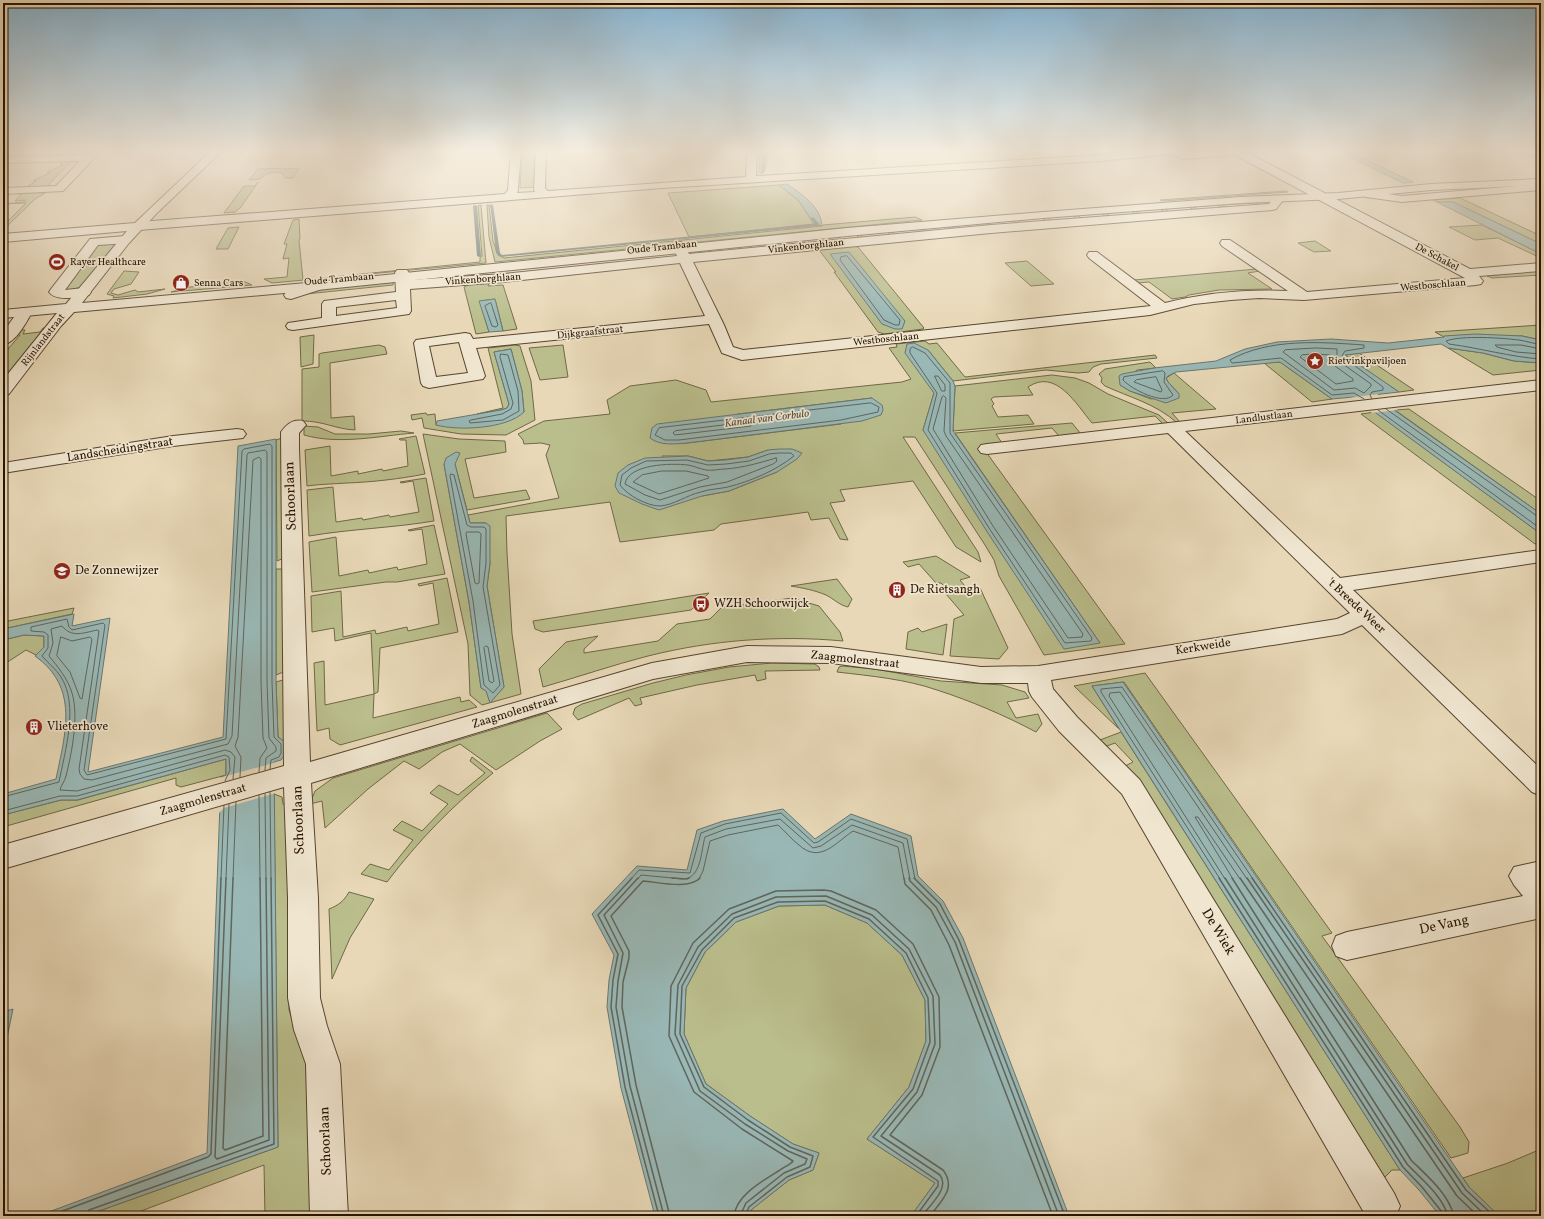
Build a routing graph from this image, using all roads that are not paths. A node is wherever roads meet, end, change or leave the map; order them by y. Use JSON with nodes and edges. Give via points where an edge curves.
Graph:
{"nodes":[{"id":1,"x":159,"y":207,"type":"edge"},
{"id":2,"x":361,"y":207,"type":"edge"},
{"id":3,"x":1106,"y":207,"type":"edge"},
{"id":4,"x":1162,"y":207,"type":"edge"},
{"id":5,"x":1342,"y":207,"type":"edge"},
{"id":6,"x":130,"y":215,"type":"dead end"},
{"id":7,"x":139,"y":226,"type":"junction"},
{"id":8,"x":109,"y":228,"type":"junction"},
{"id":9,"x":3,"y":238,"type":"edge"},
{"id":10,"x":125,"y":240,"type":"junction"},
{"id":11,"x":1226,"y":243,"type":"dead end"},
{"id":12,"x":680,"y":251,"type":"junction"},
{"id":13,"x":1093,"y":255,"type":"dead end"},
{"id":14,"x":1541,"y":267,"type":"edge"},
{"id":15,"x":1468,"y":273,"type":"junction"},
{"id":16,"x":402,"y":283,"type":"junction"},
{"id":17,"x":317,"y":286,"type":"junction"},
{"id":18,"x":87,"y":295,"type":"junction"},
{"id":19,"x":291,"y":295,"type":"dead end"},
{"id":20,"x":1304,"y":296,"type":"junction"},
{"id":21,"x":68,"y":308,"type":"junction"},
{"id":22,"x":1162,"y":308,"type":"junction"},
{"id":23,"x":25,"y":312,"type":"junction"},
{"id":24,"x":3,"y":314,"type":"edge"},
{"id":25,"x":714,"y":319,"type":"junction"},
{"id":26,"x":293,"y":326,"type":"dead end"},
{"id":27,"x":3,"y":341,"type":"edge"},
{"id":28,"x":467,"y":344,"type":"dead end"},
{"id":29,"x":1541,"y":385,"type":"edge"},
{"id":30,"x":3,"y":391,"type":"edge"},
{"id":31,"x":297,"y":425,"type":"dead end"},
{"id":32,"x":1172,"y":428,"type":"junction"},
{"id":33,"x":237,"y":434,"type":"dead end"},
{"id":34,"x":987,"y":449,"type":"dead end"},
{"id":35,"x":3,"y":468,"type":"edge"},
{"id":36,"x":1541,"y":556,"type":"edge"},
{"id":37,"x":1334,"y":586,"type":"junction"},
{"id":38,"x":1366,"y":614,"type":"junction"},
{"id":39,"x":1038,"y":674,"type":"junction"},
{"id":40,"x":290,"y":776,"type":"junction"},
{"id":41,"x":1541,"y":785,"type":"edge"},
{"id":42,"x":3,"y":857,"type":"edge"},
{"id":43,"x":1541,"y":873,"type":"edge"},
{"id":44,"x":1541,"y":896,"type":"edge"},
{"id":45,"x":1541,"y":905,"type":"edge"},
{"id":46,"x":1347,"y":946,"type":"dead end"},
{"id":47,"x":1381,"y":1206,"type":"dead end"},
{"id":48,"x":329,"y":1216,"type":"edge"}],
"edges":[{"from":1,"to":7,"type":"street","name":"Rijnlandstraat"},
{"from":2,"to":7,"type":"street"},
{"from":3,"to":12,"type":"street","name":"Oude Trambaan","via":[[1039,211]]},
{"from":4,"to":12,"type":"street","name":"Oude Trambaan","via":[[1043,215]]},
{"from":5,"to":15,"type":"street","name":"De Schakel"},
{"from":6,"to":8,"type":"street"},
{"from":7,"to":8,"type":"street"},
{"from":7,"to":10,"type":"street","name":"Rijnlandstraat"},
{"from":8,"to":9,"type":"street"},
{"from":10,"to":18,"type":"street","name":"Rijnlandstraat"},
{"from":10,"to":18,"type":"street","name":"Oude Trambaan","via":[[94,242],[56,292]]},
{"from":11,"to":20,"type":"street"},
{"from":12,"to":16,"type":"street","name":"Vinkenborghlaan","via":[[504,278]]},
{"from":12,"to":25,"type":"street","name":"Westboschlaan"},
{"from":13,"to":22,"type":"street"},
{"from":14,"to":15,"type":"street","name":"Westboschlaan"},
{"from":15,"to":20,"type":"street","name":"Westboschlaan","via":[[1476,281]]},
{"from":16,"to":17,"type":"street","name":"Oude Trambaan"},
{"from":16,"to":18,"type":"street","name":"Oude Trambaan","via":[[116,300]]},
{"from":16,"to":26,"type":"street","via":[[329,304],[329,321]]},
{"from":17,"to":19,"type":"street","name":"Oude Trambaan"},
{"from":17,"to":21,"type":"street","name":"Oude Trambaan"},
{"from":18,"to":21,"type":"street","name":"Rijnlandstraat"},
{"from":20,"to":22,"type":"street","name":"Westboschlaan","via":[[1231,296],[1194,300]]},
{"from":21,"to":23,"type":"street","name":"Oude Trambaan"},
{"from":21,"to":30,"type":"street","name":"Rijnlandstraat"},
{"from":22,"to":25,"type":"street","name":"Westboschlaan","via":[[742,355],[727,350]]},
{"from":23,"to":24,"type":"street","name":"Oude Trambaan"},
{"from":23,"to":27,"type":"street"},
{"from":25,"to":28,"type":"street","name":"Dijkgraafstraat"},
{"from":29,"to":32,"type":"street","name":"Landlustlaan"},
{"from":31,"to":40,"type":"street","name":"Schoorlaan","via":[[290,432],[295,659]]},
{"from":32,"to":34,"type":"street","name":"Landlustlaan"},
{"from":32,"to":37,"type":"street","name":"'t Breede Weer"},
{"from":33,"to":35,"type":"street","name":"Landscheidingstraat","via":[[173,441]]},
{"from":36,"to":37,"type":"street"},
{"from":37,"to":38,"type":"street","name":"'t Breede Weer"},
{"from":38,"to":39,"type":"street","name":"Kerkweide","via":[[1342,626]]},
{"from":38,"to":41,"type":"street","name":"'t Breede Weer"},
{"from":39,"to":40,"type":"street","name":"Zaagmolenstraat","via":[[980,675],[831,655],[748,654],[652,671]]},
{"from":39,"to":47,"type":"street","name":"De Wiek","via":[[1041,691],[1068,724],[1131,787]]},
{"from":40,"to":42,"type":"street","name":"Zaagmolenstraat"},
{"from":40,"to":48,"type":"street","name":"Schoorlaan","via":[[298,806],[303,898],[304,998],[311,1030],[323,1064]]},
{"from":43,"to":44,"type":"street","via":[[1524,876]]},
{"from":45,"to":46,"type":"street","name":"De Vang"}]}
